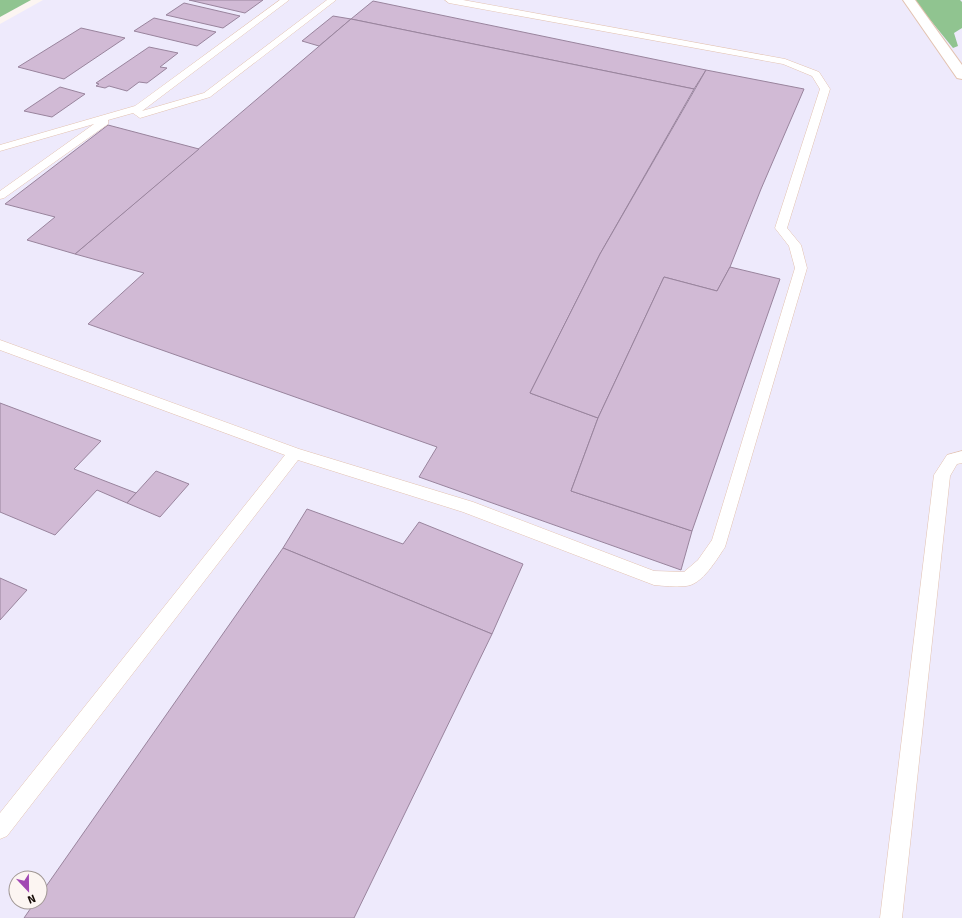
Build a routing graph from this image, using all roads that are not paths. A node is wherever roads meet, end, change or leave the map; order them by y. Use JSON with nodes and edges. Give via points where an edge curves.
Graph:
{"nodes":[{"id":1,"x":285,"y":0,"type":"edge"},
{"id":2,"x":332,"y":0,"type":"edge"},
{"id":3,"x":449,"y":0,"type":"edge"},
{"id":4,"x":909,"y":0,"type":"edge"},
{"id":5,"x":962,"y":75,"type":"edge"},
{"id":6,"x":139,"y":108,"type":"junction"},
{"id":7,"x":113,"y":116,"type":"junction"},
{"id":8,"x":0,"y":148,"type":"edge"},
{"id":9,"x":0,"y":196,"type":"edge"},
{"id":10,"x":0,"y":345,"type":"edge"},
{"id":11,"x":295,"y":453,"type":"junction"},
{"id":12,"x":962,"y":457,"type":"edge"},
{"id":13,"x":0,"y":829,"type":"edge"},
{"id":14,"x":891,"y":918,"type":"edge"}],
"edges":[{"from":1,"to":6,"type":"lane"},
{"from":2,"to":6,"type":"lane","via":[[207,95],[147,113],[140,114],[137,112]]},
{"from":3,"to":11,"type":"lane","via":[[785,62],[816,74],[825,89],[781,228],[795,245],[801,268],[719,542],[704,565],[687,579],[654,578],[467,507]]},
{"from":4,"to":5,"type":"street"},
{"from":6,"to":7,"type":"lane"},
{"from":7,"to":8,"type":"lane"},
{"from":7,"to":9,"type":"lane"},
{"from":10,"to":11,"type":"lane"},
{"from":11,"to":13,"type":"lane"},
{"from":12,"to":14,"type":"lane","via":[[952,459],[942,475]]}]}
